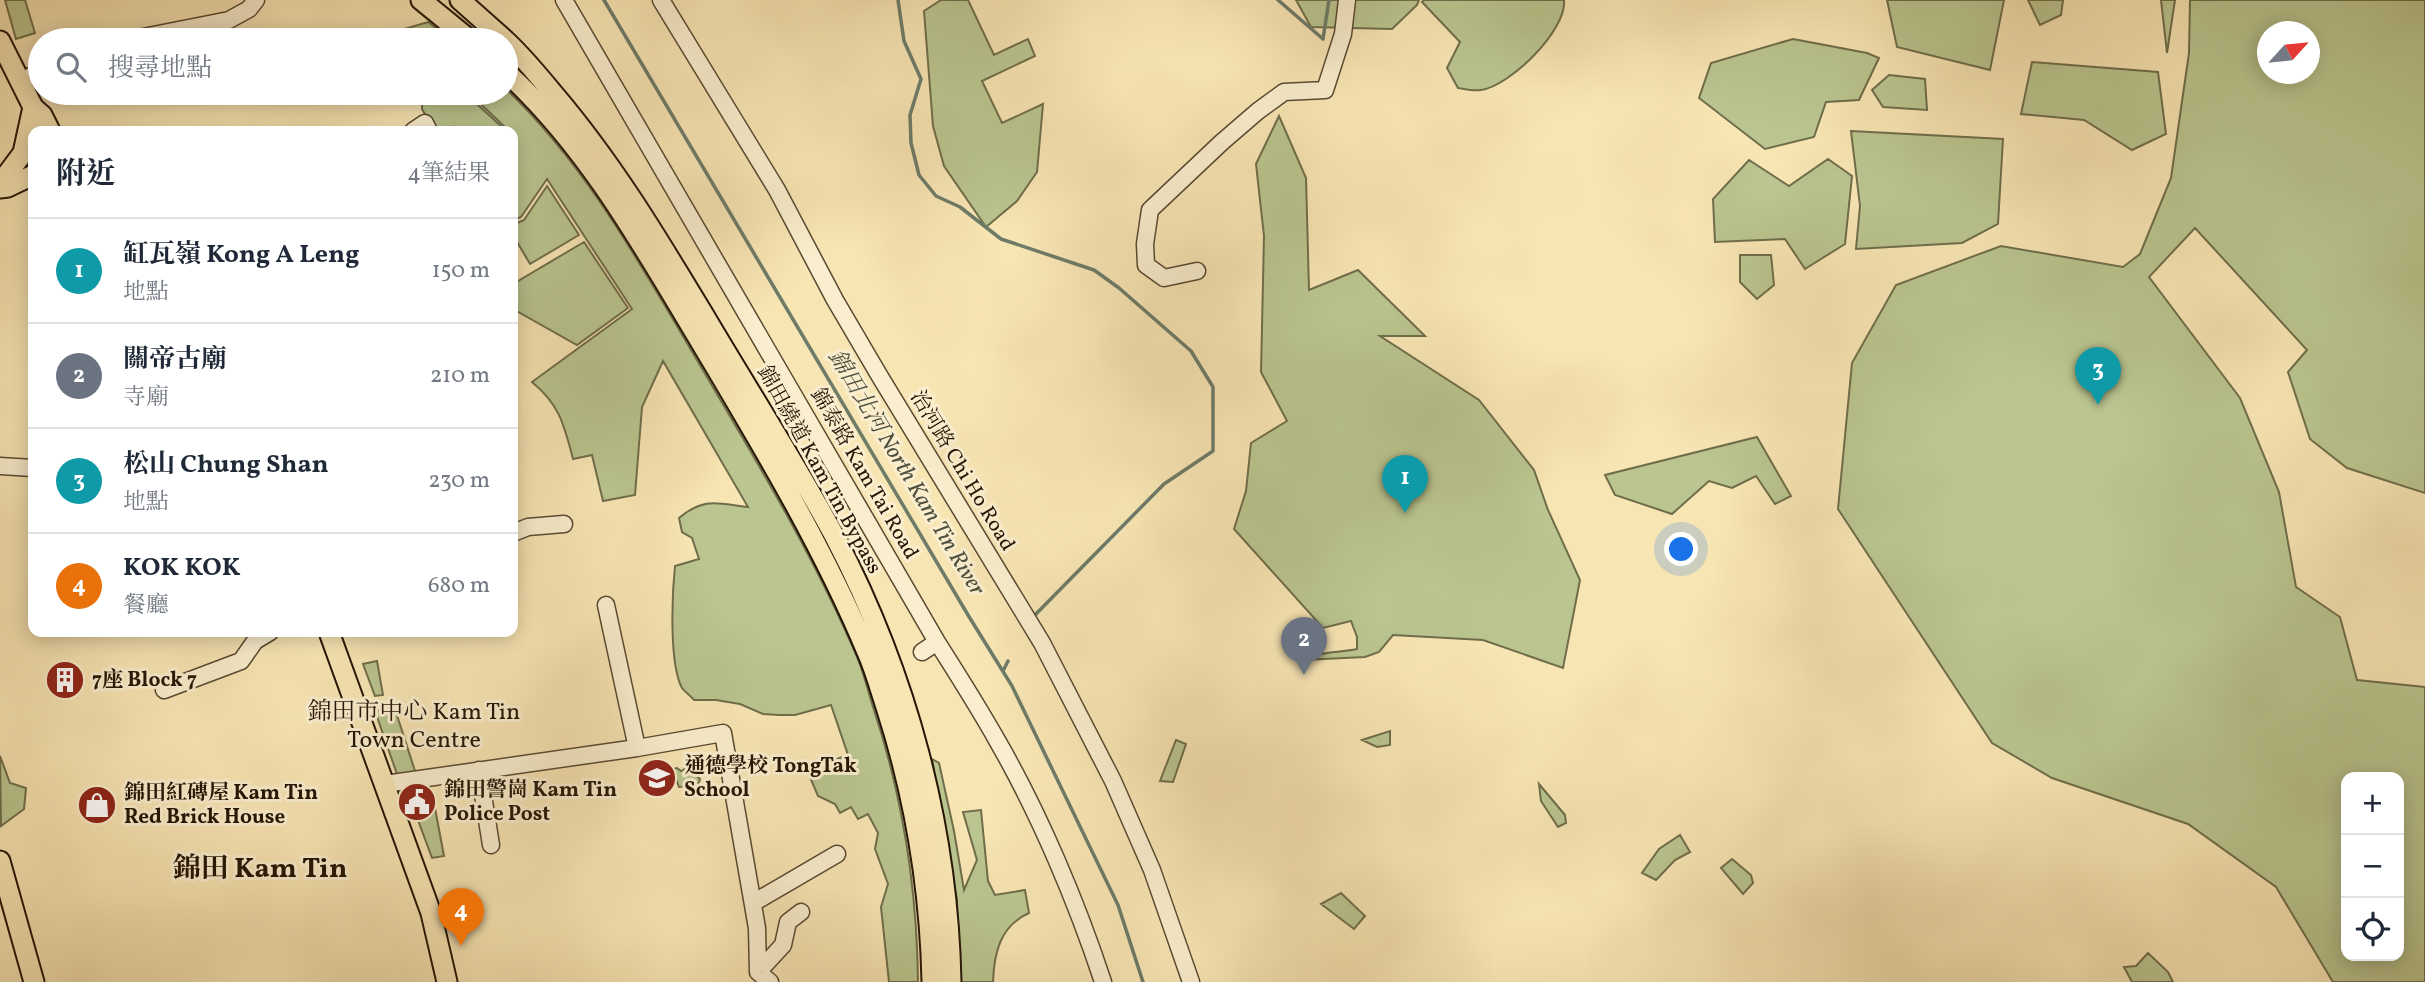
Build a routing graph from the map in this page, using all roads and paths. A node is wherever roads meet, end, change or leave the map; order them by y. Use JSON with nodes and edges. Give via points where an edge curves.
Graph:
{"nodes":[{"id":1,"x":257,"y":0,"type":"edge"},
{"id":2,"x":421,"y":0,"type":"edge"},
{"id":3,"x":460,"y":0,"type":"edge"},
{"id":4,"x":564,"y":0,"type":"edge"},
{"id":5,"x":1347,"y":0,"type":"edge"},
{"id":6,"x":663,"y":1,"type":"edge"},
{"id":7,"x":189,"y":28,"type":"edge"},
{"id":8,"x":455,"y":28,"type":"edge"},
{"id":9,"x":491,"y":28,"type":"edge"},
{"id":10,"x":0,"y":41,"type":"edge"},
{"id":11,"x":518,"y":55,"type":"edge"},
{"id":12,"x":28,"y":78,"type":"edge"},
{"id":13,"x":20,"y":83,"type":"junction"},
{"id":14,"x":518,"y":85,"type":"edge"},
{"id":15,"x":28,"y":104,"type":"edge"},
{"id":16,"x":34,"y":119,"type":"edge"},
{"id":17,"x":48,"y":126,"type":"edge"},
{"id":18,"x":28,"y":138,"type":"edge"},
{"id":19,"x":28,"y":163,"type":"edge"},
{"id":20,"x":28,"y":177,"type":"edge"},
{"id":21,"x":3,"y":180,"type":"edge"},
{"id":22,"x":1197,"y":271,"type":"dead end"},
{"id":23,"x":0,"y":466,"type":"edge"},
{"id":24,"x":28,"y":468,"type":"edge"},
{"id":25,"x":564,"y":524,"type":"dead end"},
{"id":26,"x":518,"y":531,"type":"edge"},
{"id":27,"x":606,"y":605,"type":"dead end"},
{"id":28,"x":262,"y":637,"type":"edge"},
{"id":29,"x":331,"y":637,"type":"edge"},
{"id":30,"x":937,"y":642,"type":"junction"},
{"id":31,"x":922,"y":652,"type":"dead end"},
{"id":32,"x":164,"y":690,"type":"dead end"},
{"id":33,"x":637,"y":748,"type":"junction"},
{"id":34,"x":479,"y":770,"type":"junction"},
{"id":35,"x":385,"y":785,"type":"junction"},
{"id":36,"x":491,"y":845,"type":"dead end"},
{"id":37,"x":837,"y":854,"type":"dead end"},
{"id":38,"x":0,"y":861,"type":"edge"},
{"id":39,"x":752,"y":903,"type":"junction"},
{"id":40,"x":801,"y":912,"type":"dead end"},
{"id":41,"x":764,"y":977,"type":"edge"},
{"id":42,"x":34,"y":982,"type":"edge"},
{"id":43,"x":447,"y":982,"type":"edge"},
{"id":44,"x":932,"y":982,"type":"edge"},
{"id":45,"x":951,"y":982,"type":"edge"},
{"id":46,"x":1103,"y":982,"type":"edge"},
{"id":47,"x":1191,"y":982,"type":"edge"}],
"edges":[{"from":1,"to":7,"type":"street","via":[[229,20]]},
{"from":2,"to":8,"type":"main road"},
{"from":3,"to":9,"type":"main road","name":"錦田繞道 Kam Tin Bypass"},
{"from":4,"to":30,"type":"street","name":"錦泰路 Kam Tai Road"},
{"from":5,"to":22,"type":"street","via":[[1343,34],[1325,90],[1284,92],[1150,210],[1146,265],[1164,278]]},
{"from":6,"to":47,"type":"street","name":"治河路 Chi Ho Road","via":[[777,190],[878,375],[1042,643],[1152,870]]},
{"from":10,"to":13,"type":"main road"},
{"from":11,"to":45,"type":"main road","name":"錦田繞道 Kam Tin Bypass","via":[[567,110],[628,191],[804,483],[862,593],[922,762],[937,830]]},
{"from":12,"to":13,"type":"street"},
{"from":13,"to":15,"type":"main road"},
{"from":14,"to":44,"type":"main road","name":"錦田繞道 Kam Tin Bypass","via":[[616,204],[731,393],[829,569],[868,654],[897,742],[920,838]]},
{"from":16,"to":17,"type":"main road","via":[[42,115]]},
{"from":18,"to":21,"type":"main road","via":[[23,153]]},
{"from":19,"to":21,"type":"main road"},
{"from":20,"to":21,"type":"main road","via":[[8,187]]},
{"from":23,"to":24,"type":"street"},
{"from":25,"to":26,"type":"street"},
{"from":27,"to":33,"type":"street"},
{"from":28,"to":32,"type":"street","via":[[241,661]]},
{"from":29,"to":35,"type":"main road"},
{"from":30,"to":31,"type":"street"},
{"from":30,"to":46,"type":"street","name":"錦泰路 Kam Tai Road","via":[[999,742],[1039,820]]},
{"from":33,"to":34,"type":"street"},
{"from":33,"to":39,"type":"street","via":[[723,733]]},
{"from":34,"to":35,"type":"street"},
{"from":34,"to":36,"type":"street"},
{"from":35,"to":43,"type":"main road","via":[[431,913]]},
{"from":37,"to":39,"type":"street"},
{"from":38,"to":42,"type":"main road"},
{"from":39,"to":41,"type":"street"},
{"from":40,"to":41,"type":"street","via":[[788,922],[783,945]]}]}
